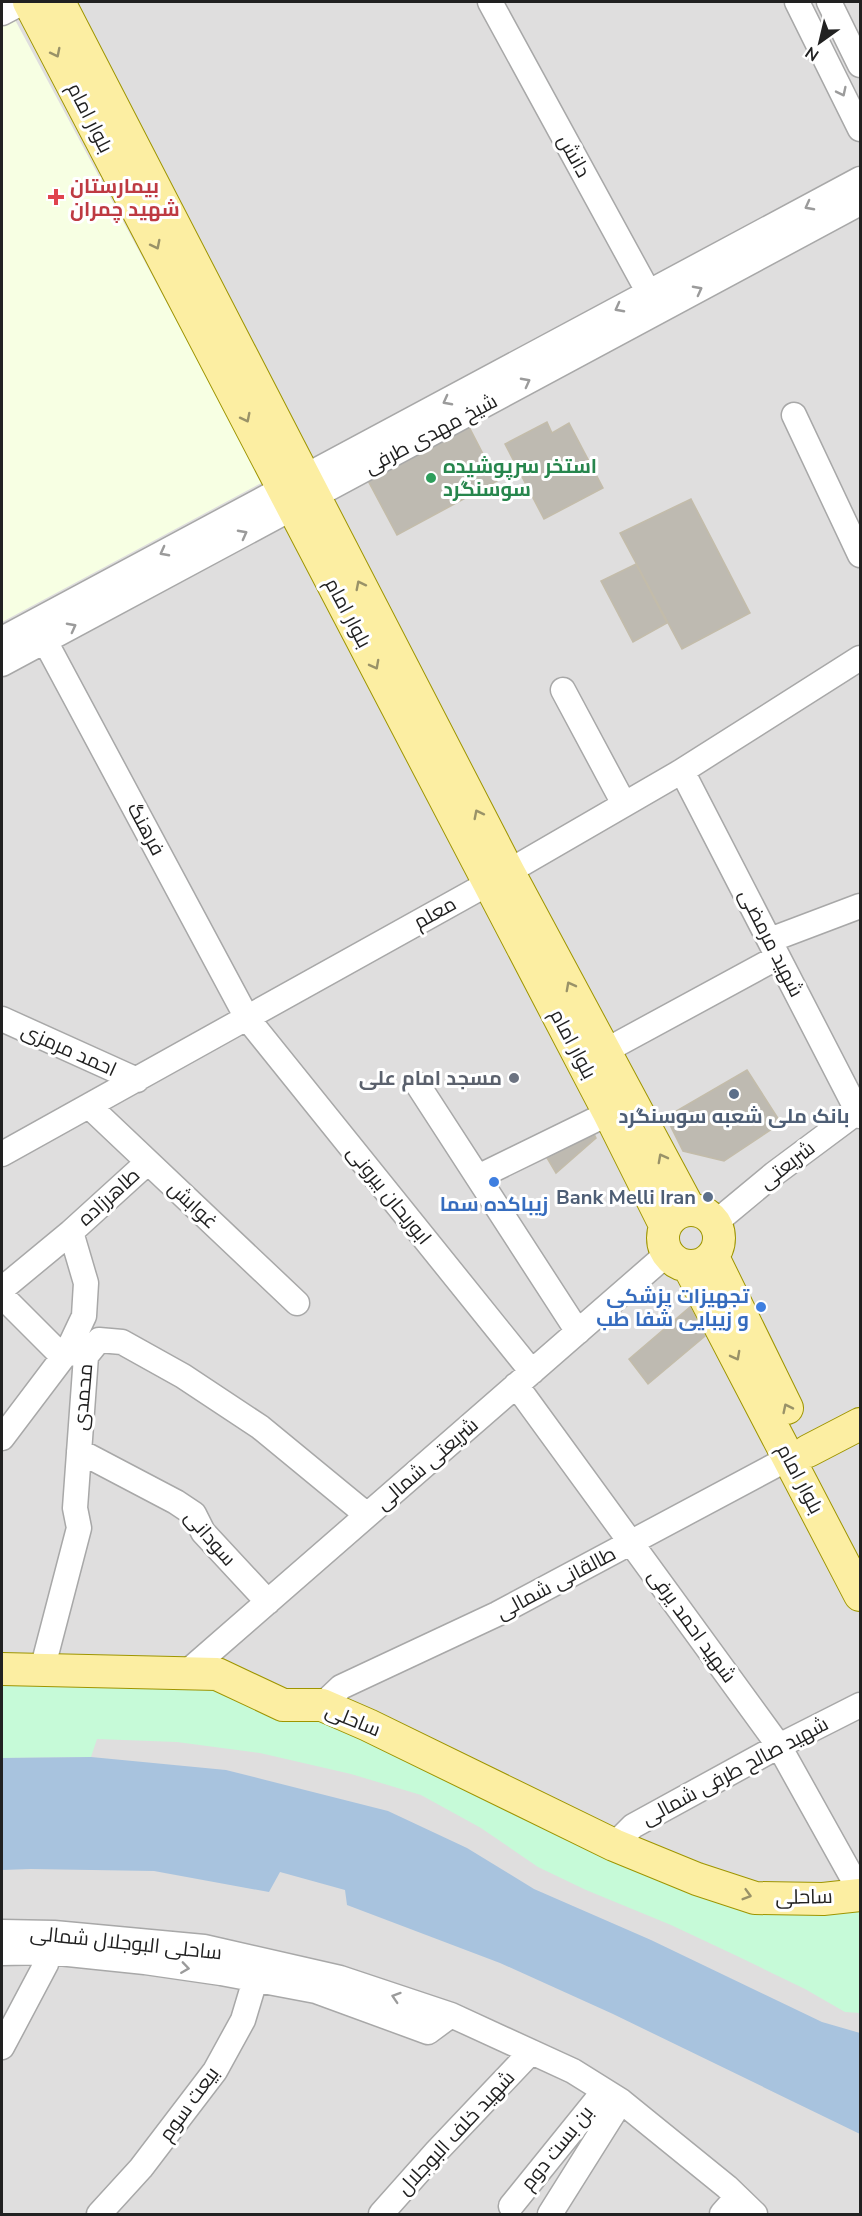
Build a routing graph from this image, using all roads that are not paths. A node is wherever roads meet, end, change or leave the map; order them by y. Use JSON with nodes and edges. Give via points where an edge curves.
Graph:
{"nodes":[{"id":1,"x":22,"y":2,"type":"edge"},
{"id":2,"x":29,"y":2,"type":"edge"},
{"id":3,"x":59,"y":2,"type":"edge"},
{"id":4,"x":490,"y":2,"type":"edge"},
{"id":5,"x":797,"y":2,"type":"edge"},
{"id":6,"x":829,"y":2,"type":"edge"},
{"id":7,"x":2,"y":13,"type":"edge"},
{"id":8,"x":861,"y":65,"type":"edge"},
{"id":9,"x":861,"y":129,"type":"edge"},
{"id":10,"x":861,"y":179,"type":"edge"},
{"id":11,"x":861,"y":203,"type":"edge"},
{"id":12,"x":653,"y":302,"type":"junction"},
{"id":13,"x":794,"y":415,"type":"dead end"},
{"id":14,"x":298,"y":492,"type":"junction"},
{"id":15,"x":861,"y":555,"type":"edge"},
{"id":16,"x":2,"y":639,"type":"edge"},
{"id":17,"x":45,"y":641,"type":"junction"},
{"id":18,"x":861,"y":658,"type":"edge"},
{"id":19,"x":2,"y":664,"type":"edge"},
{"id":20,"x":563,"y":690,"type":"dead end"},
{"id":21,"x":682,"y":771,"type":"junction"},
{"id":22,"x":624,"y":804,"type":"junction"},
{"id":23,"x":499,"y":877,"type":"junction"},
{"id":24,"x":861,"y":906,"type":"edge"},
{"id":25,"x":774,"y":949,"type":"junction"},
{"id":26,"x":247,"y":1018,"type":"junction"},
{"id":27,"x":2,"y":1019,"type":"edge"},
{"id":28,"x":604,"y":1051,"type":"junction"},
{"id":29,"x":137,"y":1080,"type":"junction"},
{"id":30,"x":418,"y":1085,"type":"dead end"},
{"id":31,"x":89,"y":1107,"type":"junction"},
{"id":32,"x":860,"y":1112,"type":"edge"},
{"id":33,"x":609,"y":1113,"type":"junction"},
{"id":34,"x":2,"y":1155,"type":"edge"},
{"id":35,"x":148,"y":1162,"type":"junction"},
{"id":36,"x":478,"y":1177,"type":"junction"},
{"id":37,"x":71,"y":1232,"type":"junction"},
{"id":38,"x":690,"y":1239,"type":"junction"},
{"id":39,"x":2,"y":1289,"type":"edge"},
{"id":40,"x":2,"y":1296,"type":"edge"},
{"id":41,"x":297,"y":1303,"type":"dead end"},
{"id":42,"x":578,"y":1332,"type":"junction"},
{"id":43,"x":72,"y":1355,"type":"junction"},
{"id":44,"x":524,"y":1379,"type":"junction"},
{"id":45,"x":861,"y":1424,"type":"edge"},
{"id":46,"x":2,"y":1438,"type":"edge"},
{"id":47,"x":79,"y":1451,"type":"junction"},
{"id":48,"x":799,"y":1455,"type":"junction"},
{"id":49,"x":367,"y":1515,"type":"junction"},
{"id":50,"x":631,"y":1543,"type":"junction"},
{"id":51,"x":861,"y":1553,"type":"edge"},
{"id":52,"x":861,"y":1595,"type":"edge"},
{"id":53,"x":268,"y":1602,"type":"junction"},
{"id":54,"x":2,"y":1669,"type":"edge"},
{"id":55,"x":42,"y":1670,"type":"junction"},
{"id":56,"x":186,"y":1673,"type":"junction"},
{"id":57,"x":322,"y":1705,"type":"junction"},
{"id":58,"x":861,"y":1705,"type":"edge"},
{"id":59,"x":779,"y":1746,"type":"junction"},
{"id":60,"x":614,"y":1845,"type":"junction"},
{"id":61,"x":858,"y":1882,"type":"edge"},
{"id":62,"x":2,"y":1932,"type":"edge"},
{"id":63,"x":51,"y":1943,"type":"junction"},
{"id":64,"x":2,"y":1953,"type":"edge"},
{"id":65,"x":255,"y":1980,"type":"junction"},
{"id":66,"x":451,"y":2015,"type":"junction"},
{"id":67,"x":2,"y":2047,"type":"edge"},
{"id":68,"x":531,"y":2052,"type":"junction"},
{"id":69,"x":612,"y":2096,"type":"junction"},
{"id":70,"x":511,"y":2206,"type":"dead end"},
{"id":71,"x":729,"y":2206,"type":"edge"},
{"id":72,"x":99,"y":2214,"type":"edge"},
{"id":73,"x":381,"y":2214,"type":"edge"},
{"id":74,"x":550,"y":2214,"type":"edge"},
{"id":75,"x":755,"y":2214,"type":"edge"}],
"edges":[{"from":1,"to":7,"type":"street"},
{"from":2,"to":14,"type":"main road","name":"بلوار امام","one_way":true},
{"from":3,"to":14,"type":"main road","name":"بلوار امام"},
{"from":4,"to":12,"type":"street","name":"دانش"},
{"from":5,"to":9,"type":"street","one_way":true},
{"from":6,"to":8,"type":"street"},
{"from":10,"to":12,"type":"street","name":"شیخ مهدی طرفی","one_way":true},
{"from":12,"to":11,"type":"street","name":"شیخ مهدی طرفی","one_way":true},
{"from":12,"to":14,"type":"street","name":"شیخ مهدی طرفی"},
{"from":13,"to":15,"type":"street"},
{"from":14,"to":16,"type":"street","name":"شیخ مهدی طرفی","one_way":true},
{"from":17,"to":14,"type":"street","name":"شیخ مهدی طرفی","one_way":true},
{"from":14,"to":23,"type":"main road","name":"بلوار امام"},
{"from":17,"to":19,"type":"street","name":"شیخ مهدی طرفی"},
{"from":17,"to":26,"type":"street","name":"فرهنگ"},
{"from":18,"to":21,"type":"street","name":"معلم"},
{"from":20,"to":22,"type":"street"},
{"from":21,"to":22,"type":"street","name":"معلم"},
{"from":21,"to":25,"type":"street","name":"شهید مرمضی"},
{"from":22,"to":23,"type":"street","name":"معلم"},
{"from":23,"to":26,"type":"street","name":"معلم"},
{"from":28,"to":23,"type":"main road","name":"بلوار امام","one_way":true},
{"from":23,"to":33,"type":"main road","name":"بلوار امام"},
{"from":24,"to":25,"type":"street"},
{"from":25,"to":28,"type":"street"},
{"from":25,"to":32,"type":"street","name":"شهید مرمضی"},
{"from":26,"to":29,"type":"street","name":"معلم"},
{"from":26,"to":44,"type":"street","name":"ابوریحان بیرونی"},
{"from":27,"to":29,"type":"street","name":"احمد مرمزی"},
{"from":38,"to":28,"type":"main road","name":"بلوار امام","one_way":true},
{"from":29,"to":31,"type":"street","name":"معلم"},
{"from":30,"to":36,"type":"street"},
{"from":31,"to":34,"type":"street","name":"معلم"},
{"from":31,"to":35,"type":"street","name":"غوابش"},
{"from":32,"to":38,"type":"street","name":"شریعتی"},
{"from":33,"to":36,"type":"street"},
{"from":33,"to":38,"type":"main road","name":"بلوار امام"},
{"from":35,"to":37,"type":"street","name":"طاهرزاده"},
{"from":35,"to":41,"type":"street","name":"غوابش"},
{"from":36,"to":42,"type":"street"},
{"from":37,"to":39,"type":"street","name":"طاهرزاده"},
{"from":37,"to":43,"type":"street","name":"طاهرزاده","via":[[86,1283],[84,1316]]},
{"from":38,"to":42,"type":"street","name":"شریعتی شمالی"},
{"from":38,"to":48,"type":"main road","name":"بلوار امام"},
{"from":40,"to":43,"type":"street"},
{"from":42,"to":44,"type":"street","name":"شریعتی شمالی"},
{"from":43,"to":46,"type":"street","name":"طاهرزاده"},
{"from":43,"to":47,"type":"street","name":"محمدی"},
{"from":43,"to":49,"type":"street","name":"محمدی","via":[[99,1340],[122,1342],[260,1426]]},
{"from":44,"to":49,"type":"street","name":"شریعتی شمالی"},
{"from":44,"to":50,"type":"street","name":"شهید احمد یرفی"},
{"from":45,"to":48,"type":"main road"},
{"from":47,"to":53,"type":"street","name":"سودانی","via":[[194,1514],[203,1532]]},
{"from":47,"to":55,"type":"street","name":"محمدی","via":[[75,1508],[79,1528]]},
{"from":48,"to":50,"type":"street","name":"طالقانی شمالی"},
{"from":48,"to":51,"type":"main road","name":"بلوار امام"},
{"from":48,"to":52,"type":"main road","name":"بلوار امام"},
{"from":49,"to":53,"type":"street","name":"شریعتی شمالی"},
{"from":50,"to":57,"type":"street","name":"طالقانی شمالی","via":[[497,1614],[341,1687]]},
{"from":50,"to":59,"type":"street","name":"شهید احمد یرفی"},
{"from":53,"to":56,"type":"street","name":"شریعتی شمالی"},
{"from":54,"to":55,"type":"main road","name":"ساحلی"},
{"from":55,"to":56,"type":"main road","name":"ساحلی"},
{"from":56,"to":57,"type":"main road","name":"ساحلی","via":[[217,1674],[283,1705]]},
{"from":57,"to":60,"type":"main road","name":"ساحلی"},
{"from":58,"to":59,"type":"street","name":"شهید صالح طرفی شمالی"},
{"from":59,"to":60,"type":"street","name":"شهید صالح طرفی شمالی","via":[[633,1826]]},
{"from":59,"to":61,"type":"street","name":"شهید احمد یرفی"},
{"from":60,"to":61,"type":"main road","name":"ساحلی","via":[[755,1898],[823,1899]]},
{"from":62,"to":63,"type":"street","name":"ساحلی البوجلال شمالی"},
{"from":63,"to":64,"type":"street","name":"ساحلی البوجلال شمالی"},
{"from":63,"to":65,"type":"street","name":"ساحلی البوجلال شمالی","one_way":true},
{"from":66,"to":63,"type":"street","name":"ساحلی البوجلال شمالی","one_way":true,"via":[[340,1978],[204,1947]]},
{"from":63,"to":67,"type":"street","via":[[46,1964]]},
{"from":65,"to":66,"type":"street","name":"ساحلی البوجلال شمالی","via":[[316,1991],[428,2032]]},
{"from":65,"to":72,"type":"street","name":"بیعت سوم","via":[[243,2020],[215,2071],[141,2168]]},
{"from":66,"to":68,"type":"street","name":"ساحلی البوجلال شمالی"},
{"from":68,"to":69,"type":"street","name":"ساحلی البوجلال شمالی","via":[[573,2071]]},
{"from":68,"to":73,"type":"street","name":"شهید خلف البوجلال"},
{"from":69,"to":70,"type":"street","name":"بن بست دوم"},
{"from":69,"to":71,"type":"street","name":"ساحلی البوجلال شمالی"},
{"from":69,"to":74,"type":"street"},
{"from":71,"to":75,"type":"street","name":"ساحلی البوجلال شمالی"}]}
